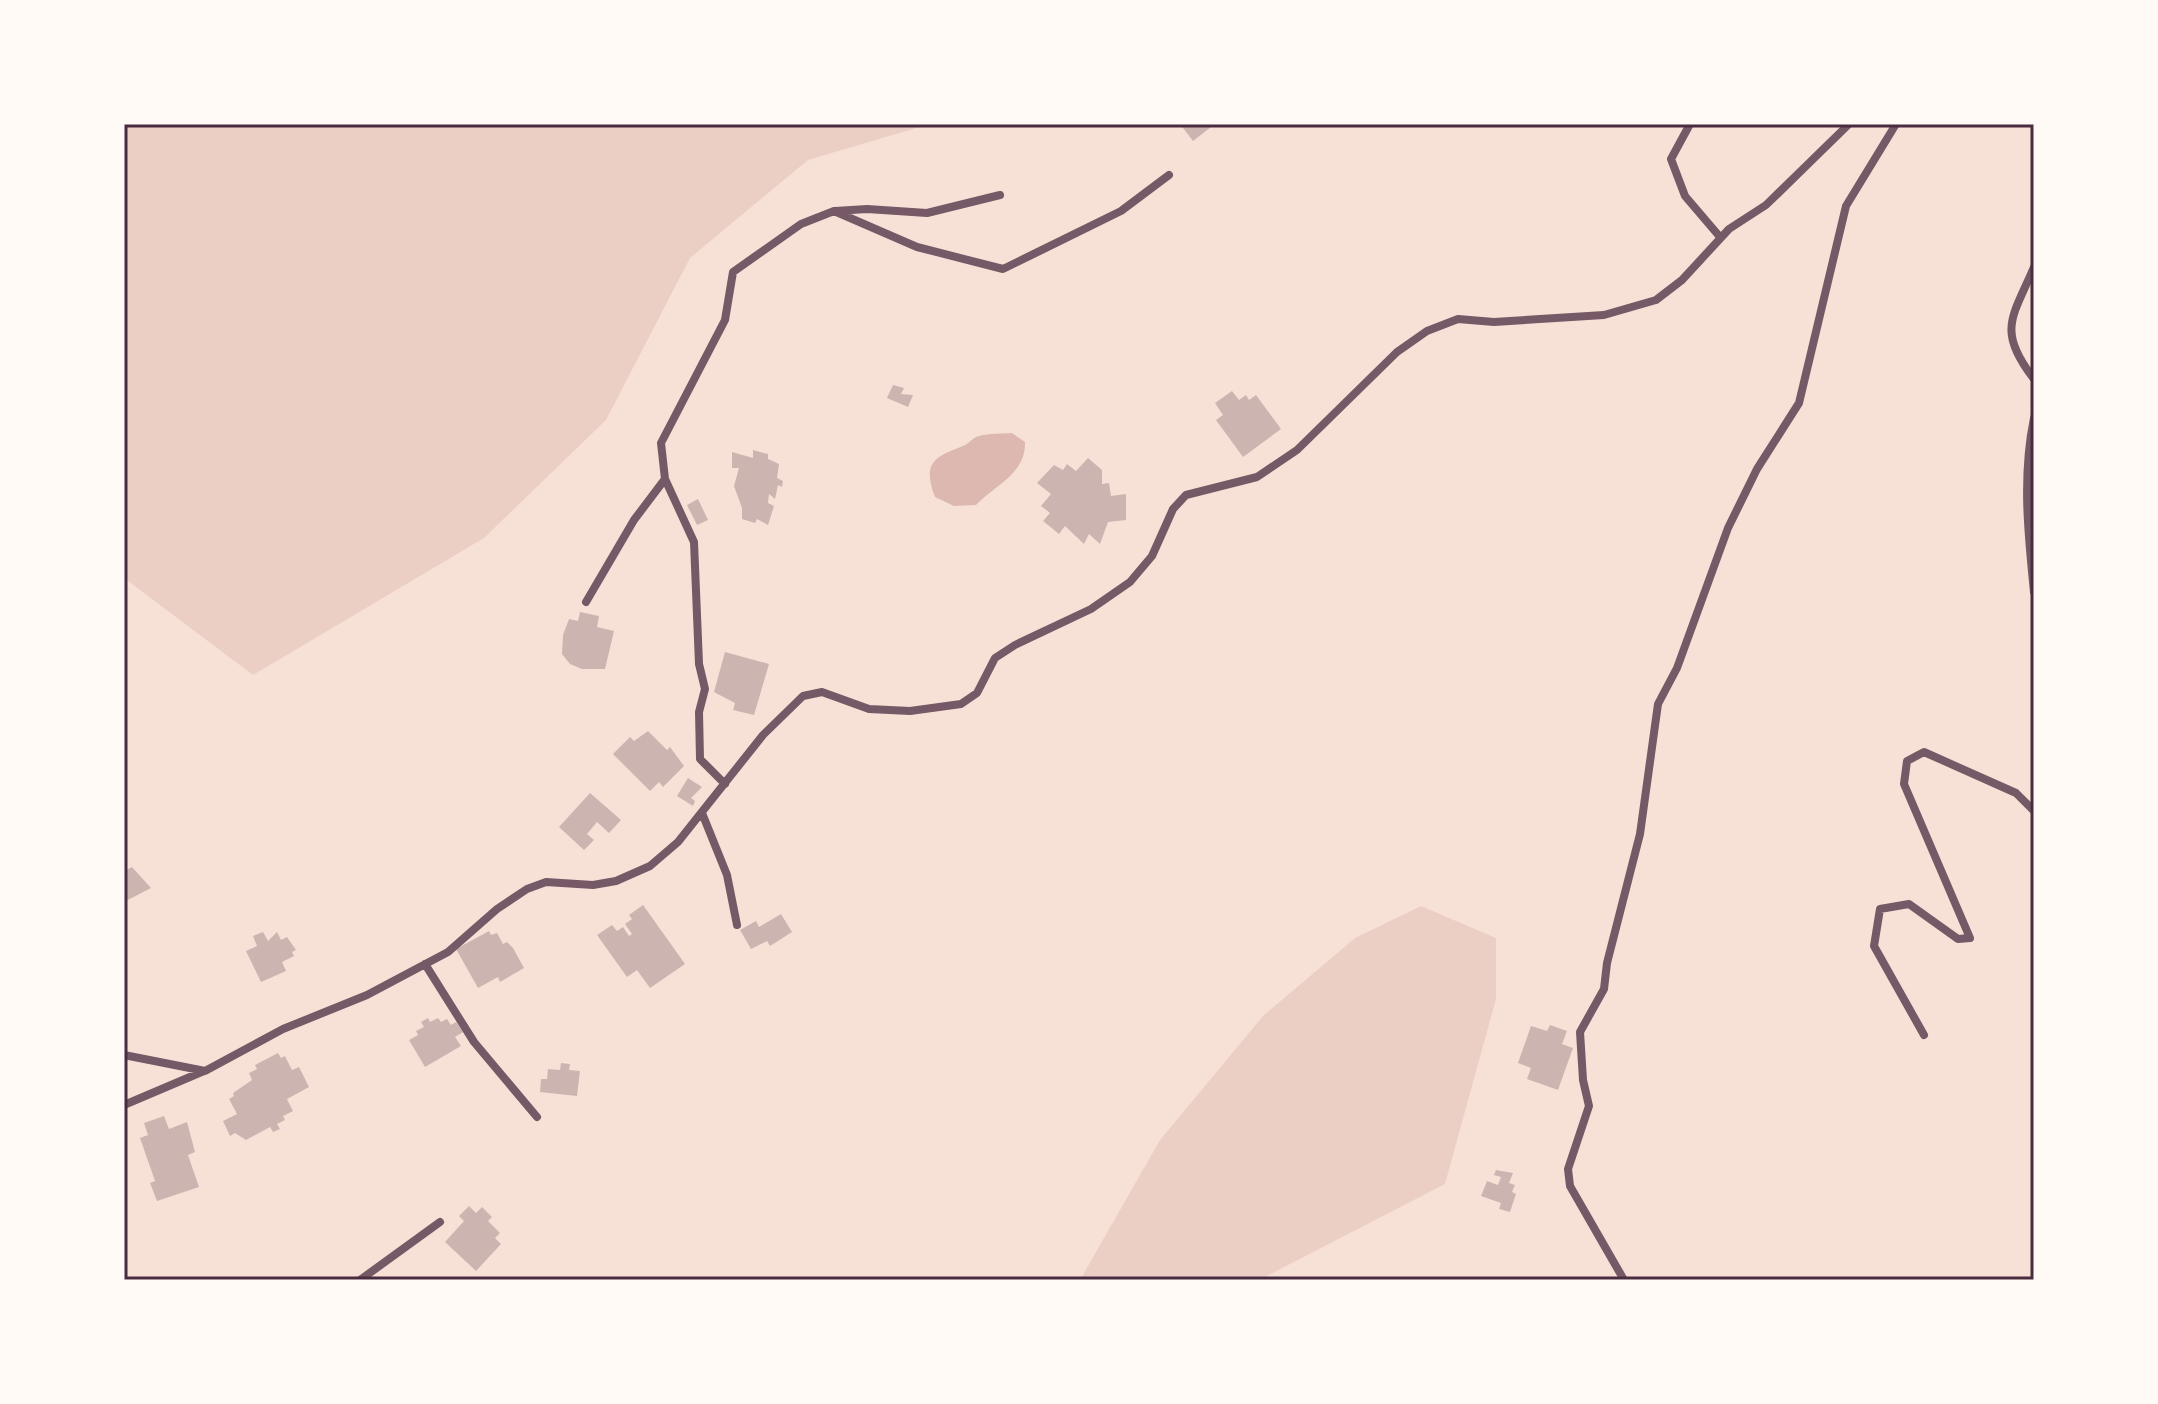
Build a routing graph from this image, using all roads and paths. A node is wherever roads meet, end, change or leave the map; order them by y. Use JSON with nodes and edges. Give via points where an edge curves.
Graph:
{"nodes":[{"id":1,"x":1690,"y":124,"type":"edge"},
{"id":2,"x":1849,"y":124,"type":"edge"},
{"id":3,"x":1896,"y":124,"type":"edge"},
{"id":4,"x":1169,"y":175,"type":"dead end"},
{"id":5,"x":1000,"y":195,"type":"dead end"},
{"id":6,"x":834,"y":211,"type":"junction"},
{"id":7,"x":1720,"y":237,"type":"junction"},
{"id":8,"x":2034,"y":267,"type":"edge"},
{"id":9,"x":2034,"y":379,"type":"edge"},
{"id":10,"x":2034,"y":418,"type":"edge"},
{"id":11,"x":665,"y":479,"type":"junction"},
{"id":12,"x":2034,"y":592,"type":"edge"},
{"id":13,"x":586,"y":602,"type":"dead end"},
{"id":14,"x":725,"y":784,"type":"junction"},
{"id":15,"x":2034,"y":811,"type":"edge"},
{"id":16,"x":702,"y":813,"type":"junction"},
{"id":17,"x":737,"y":925,"type":"dead end"},
{"id":18,"x":425,"y":964,"type":"junction"},
{"id":19,"x":1924,"y":1035,"type":"dead end"},
{"id":20,"x":124,"y":1055,"type":"edge"},
{"id":21,"x":205,"y":1071,"type":"junction"},
{"id":22,"x":124,"y":1105,"type":"edge"},
{"id":23,"x":537,"y":1117,"type":"dead end"},
{"id":24,"x":440,"y":1222,"type":"dead end"},
{"id":25,"x":360,"y":1280,"type":"edge"},
{"id":26,"x":1624,"y":1280,"type":"edge"}],
"edges":[{"from":1,"to":7,"type":"street","via":[[1671,159],[1685,196]]},
{"from":2,"to":7,"type":"street","via":[[1766,205]]},
{"from":3,"to":26,"type":"street","via":[[1846,206],[1799,403],[1728,528],[1677,668],[1658,704],[1640,834],[1604,989],[1580,1032],[1589,1106],[1568,1169],[1570,1186]]},
{"from":4,"to":6,"type":"street","via":[[1121,211],[1003,269],[917,247]]},
{"from":5,"to":6,"type":"street","via":[[927,213]]},
{"from":6,"to":11,"type":"street","via":[[801,224],[733,272],[725,320],[661,443]]},
{"from":7,"to":14,"type":"street","via":[[1682,280],[1635,308],[1550,320],[1458,319],[1427,331],[1397,352],[1297,450],[1257,477],[1186,495],[1173,509],[1152,556],[1130,582],[1091,609],[995,658],[977,693],[961,704],[910,711],[869,709],[822,692],[803,696],[763,735]]},
{"from":8,"to":9,"type":"street","via":[[2009,325],[2019,360]]},
{"from":10,"to":12,"type":"street","via":[[2027,456],[2027,518]]},
{"from":11,"to":13,"type":"street"},
{"from":11,"to":14,"type":"street","via":[[694,542],[699,664],[705,689],[699,712],[700,759]]},
{"from":14,"to":16,"type":"street"},
{"from":15,"to":19,"type":"street","via":[[2016,793],[1924,752],[1907,761],[1904,784],[1970,938],[1958,939],[1909,904],[1880,909],[1874,946]]},
{"from":16,"to":17,"type":"street","via":[[727,875]]},
{"from":16,"to":18,"type":"street","via":[[650,866],[616,881],[546,882],[527,889]]},
{"from":18,"to":21,"type":"street"},
{"from":18,"to":23,"type":"street","via":[[474,1042]]},
{"from":20,"to":21,"type":"street"},
{"from":21,"to":22,"type":"street"},
{"from":24,"to":25,"type":"street"}]}
